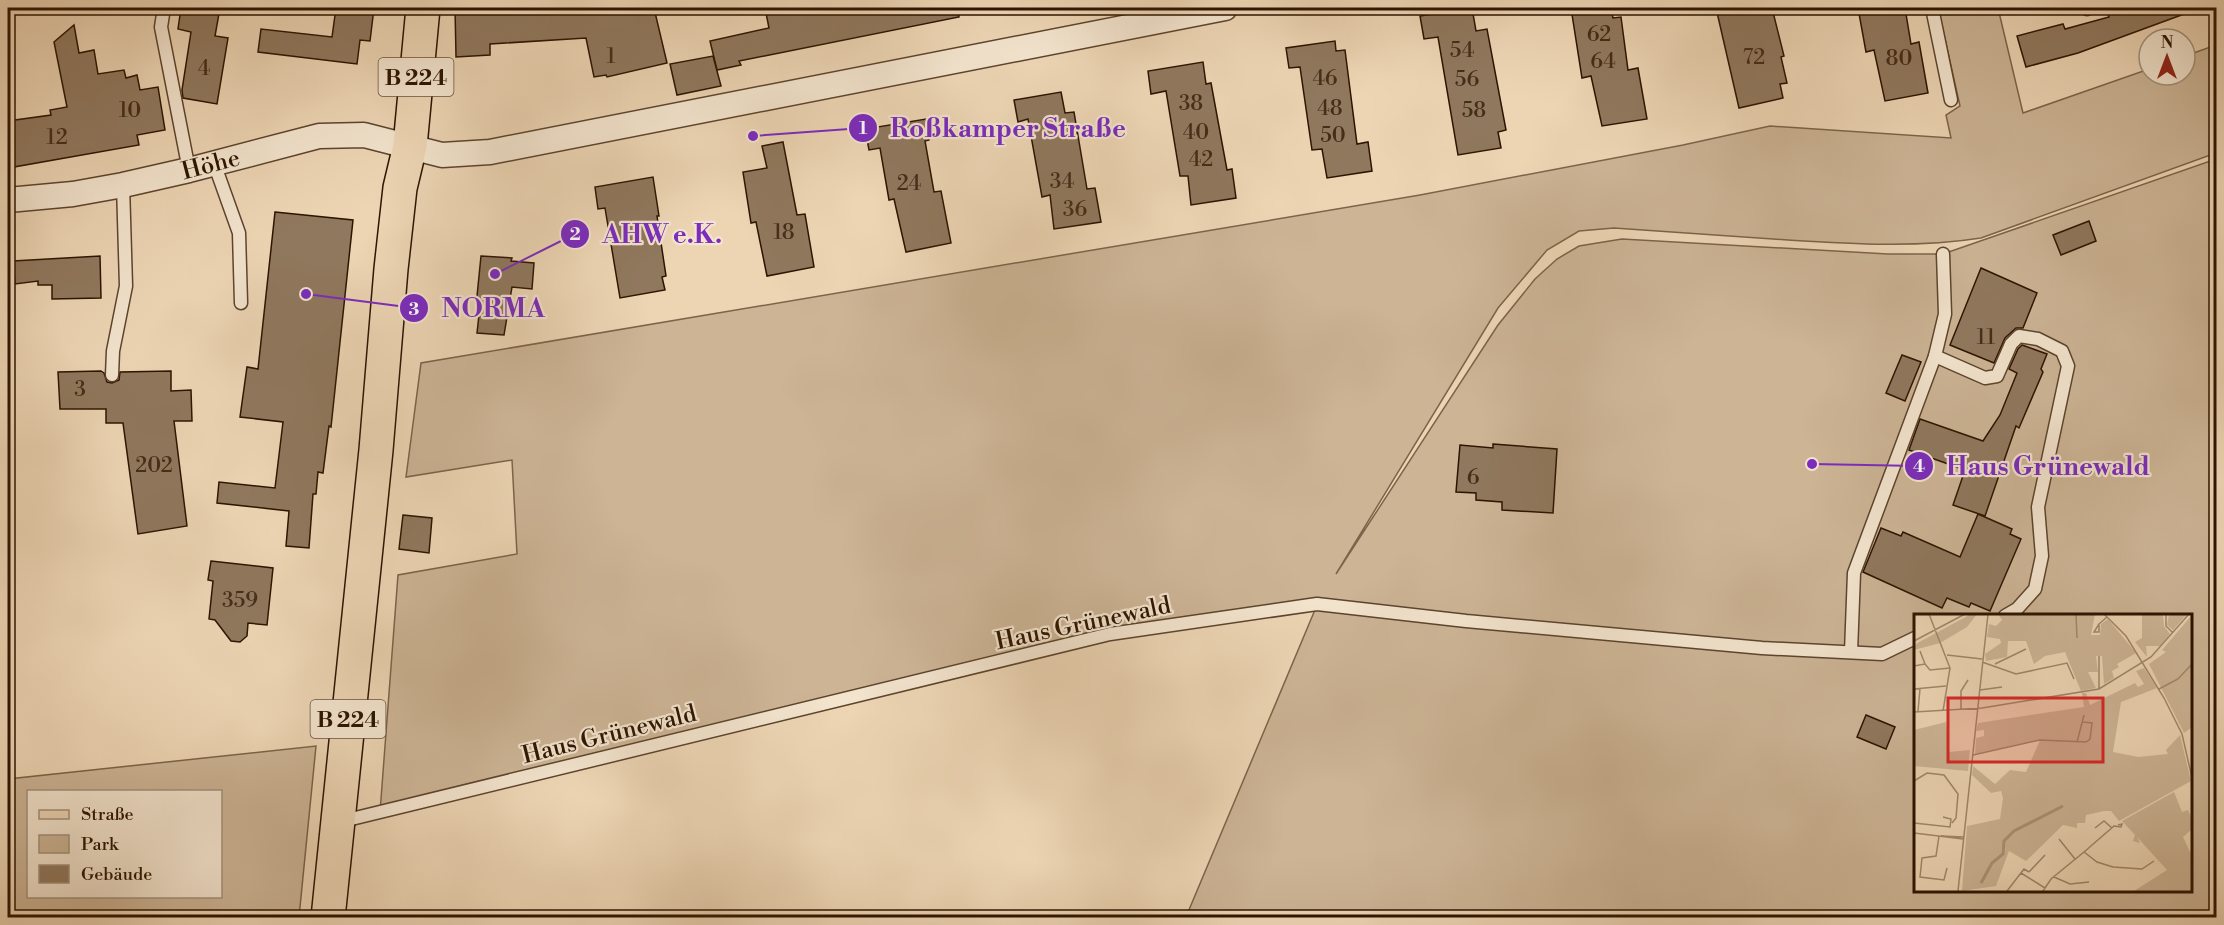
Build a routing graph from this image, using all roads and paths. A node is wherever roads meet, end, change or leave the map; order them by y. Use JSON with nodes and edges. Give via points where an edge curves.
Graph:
{"nodes":[{"id":1,"x":164,"y":8,"type":"edge"},
{"id":2,"x":423,"y":8,"type":"edge"},
{"id":3,"x":1225,"y":8,"type":"edge"},
{"id":4,"x":1932,"y":8,"type":"edge"},
{"id":5,"x":1951,"y":100,"type":"dead end"},
{"id":6,"x":410,"y":146,"type":"junction"},
{"id":7,"x":214,"y":163,"type":"junction"},
{"id":8,"x":189,"y":170,"type":"junction"},
{"id":9,"x":123,"y":185,"type":"junction"},
{"id":10,"x":8,"y":200,"type":"edge"},
{"id":11,"x":1943,"y":254,"type":"dead end"},
{"id":12,"x":241,"y":303,"type":"dead end"},
{"id":13,"x":1935,"y":356,"type":"junction"},
{"id":14,"x":112,"y":375,"type":"dead end"},
{"id":15,"x":2008,"y":614,"type":"edge"},
{"id":16,"x":1914,"y":638,"type":"edge"},
{"id":17,"x":1851,"y":652,"type":"junction"},
{"id":18,"x":338,"y":822,"type":"junction"},
{"id":19,"x":328,"y":918,"type":"edge"}],
"edges":[{"from":1,"to":8,"type":"lane","via":[[161,27]]},
{"from":2,"to":6,"type":"main road","number":"B 224"},
{"from":3,"to":6,"type":"street","name":"Höhe","via":[[490,152],[442,155]]},
{"from":4,"to":5,"type":"lane"},
{"from":6,"to":7,"type":"street","name":"Höhe","via":[[364,135],[319,136]]},
{"from":6,"to":18,"type":"main road","number":"B 224","via":[[400,188],[391,269]]},
{"from":7,"to":8,"type":"street","name":"Höhe"},
{"from":7,"to":12,"type":"lane","via":[[239,233]]},
{"from":8,"to":9,"type":"street","name":"Höhe"},
{"from":9,"to":10,"type":"street","name":"Höhe"},
{"from":9,"to":14,"type":"lane","via":[[126,286]]},
{"from":11,"to":13,"type":"lane","via":[[1945,314]]},
{"from":13,"to":15,"type":"lane","via":[[1985,378],[1997,376],[2011,344],[2019,336],[2037,339],[2062,351],[2068,366],[2038,507],[2042,556],[2035,589]]},
{"from":13,"to":17,"type":"lane","via":[[1854,573]]},
{"from":16,"to":17,"type":"lane","name":"Haus Grünewald","via":[[1882,654]]},
{"from":17,"to":18,"type":"lane","name":"Haus Grünewald","via":[[1738,646],[1317,604],[1110,634]]},
{"from":18,"to":19,"type":"main road","number":"B 224"}]}
